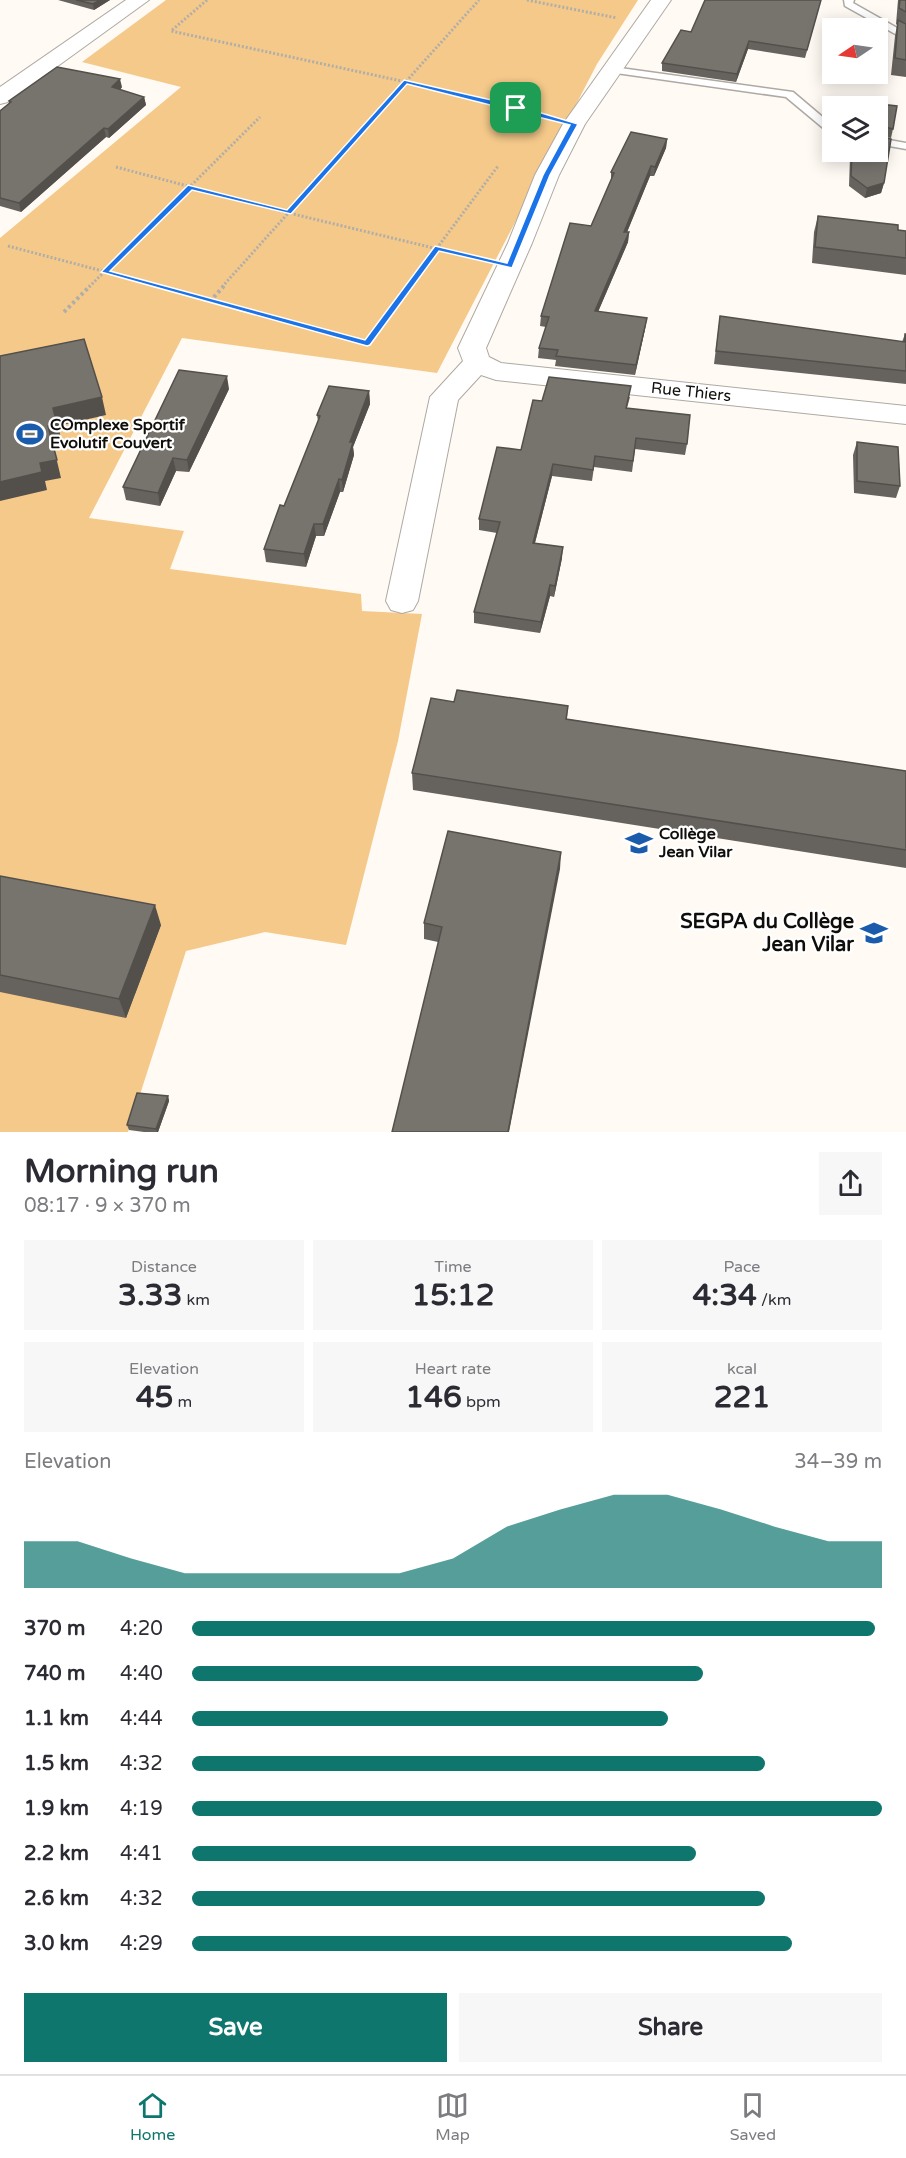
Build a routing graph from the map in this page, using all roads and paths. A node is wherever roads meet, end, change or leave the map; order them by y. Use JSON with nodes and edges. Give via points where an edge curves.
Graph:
{"nodes":[{"id":1,"x":139,"y":0,"type":"edge"},
{"id":2,"x":207,"y":0,"type":"edge"},
{"id":3,"x":479,"y":0,"type":"edge"},
{"id":4,"x":527,"y":0,"type":"edge"},
{"id":5,"x":661,"y":0,"type":"edge"},
{"id":6,"x":849,"y":0,"type":"edge"},
{"id":7,"x":645,"y":24,"type":"junction"},
{"id":8,"x":906,"y":37,"type":"edge"},
{"id":9,"x":613,"y":70,"type":"junction"},
{"id":10,"x":406,"y":82,"type":"junction"},
{"id":11,"x":0,"y":97,"type":"edge"},
{"id":12,"x":260,"y":117,"type":"dead end"},
{"id":13,"x":822,"y":122,"type":"edge"},
{"id":14,"x":574,"y":124,"type":"junction"},
{"id":15,"x":888,"y":143,"type":"edge"},
{"id":16,"x":906,"y":146,"type":"edge"},
{"id":17,"x":498,"y":166,"type":"dead end"},
{"id":18,"x":116,"y":167,"type":"dead end"},
{"id":19,"x":190,"y":187,"type":"junction"},
{"id":20,"x":289,"y":213,"type":"junction"},
{"id":21,"x":8,"y":246,"type":"dead end"},
{"id":22,"x":438,"y":248,"type":"junction"},
{"id":23,"x":509,"y":266,"type":"junction"},
{"id":24,"x":105,"y":272,"type":"junction"},
{"id":25,"x":211,"y":300,"type":"junction"},
{"id":26,"x":64,"y":312,"type":"dead end"},
{"id":27,"x":477,"y":362,"type":"junction"},
{"id":28,"x":906,"y":415,"type":"edge"},
{"id":29,"x":402,"y":601,"type":"dead end"}],
"edges":[{"from":1,"to":11,"type":"street"},
{"from":2,"to":10,"type":"path","via":[[171,31]]},
{"from":3,"to":10,"type":"path"},
{"from":4,"to":7,"type":"path"},
{"from":5,"to":7,"type":"street"},
{"from":6,"to":8,"type":"lane","via":[[848,4]]},
{"from":7,"to":9,"type":"street"},
{"from":9,"to":13,"type":"lane","via":[[789,94]]},
{"from":9,"to":14,"type":"street"},
{"from":10,"to":14,"type":"path"},
{"from":10,"to":20,"type":"path"},
{"from":12,"to":19,"type":"path"},
{"from":14,"to":23,"type":"street","via":[[547,175]]},
{"from":15,"to":16,"type":"lane"},
{"from":17,"to":22,"type":"path"},
{"from":18,"to":19,"type":"path"},
{"from":19,"to":20,"type":"path"},
{"from":19,"to":24,"type":"path"},
{"from":20,"to":22,"type":"path"},
{"from":20,"to":25,"type":"path"},
{"from":21,"to":24,"type":"path"},
{"from":22,"to":23,"type":"path"},
{"from":22,"to":25,"type":"path","via":[[367,343]]},
{"from":23,"to":27,"type":"street","via":[[472,348]]},
{"from":24,"to":25,"type":"path"},
{"from":24,"to":26,"type":"path"},
{"from":27,"to":28,"type":"street","name":"Rue Thiers","via":[[496,371]]},
{"from":27,"to":29,"type":"street","via":[[444,397]]}]}
